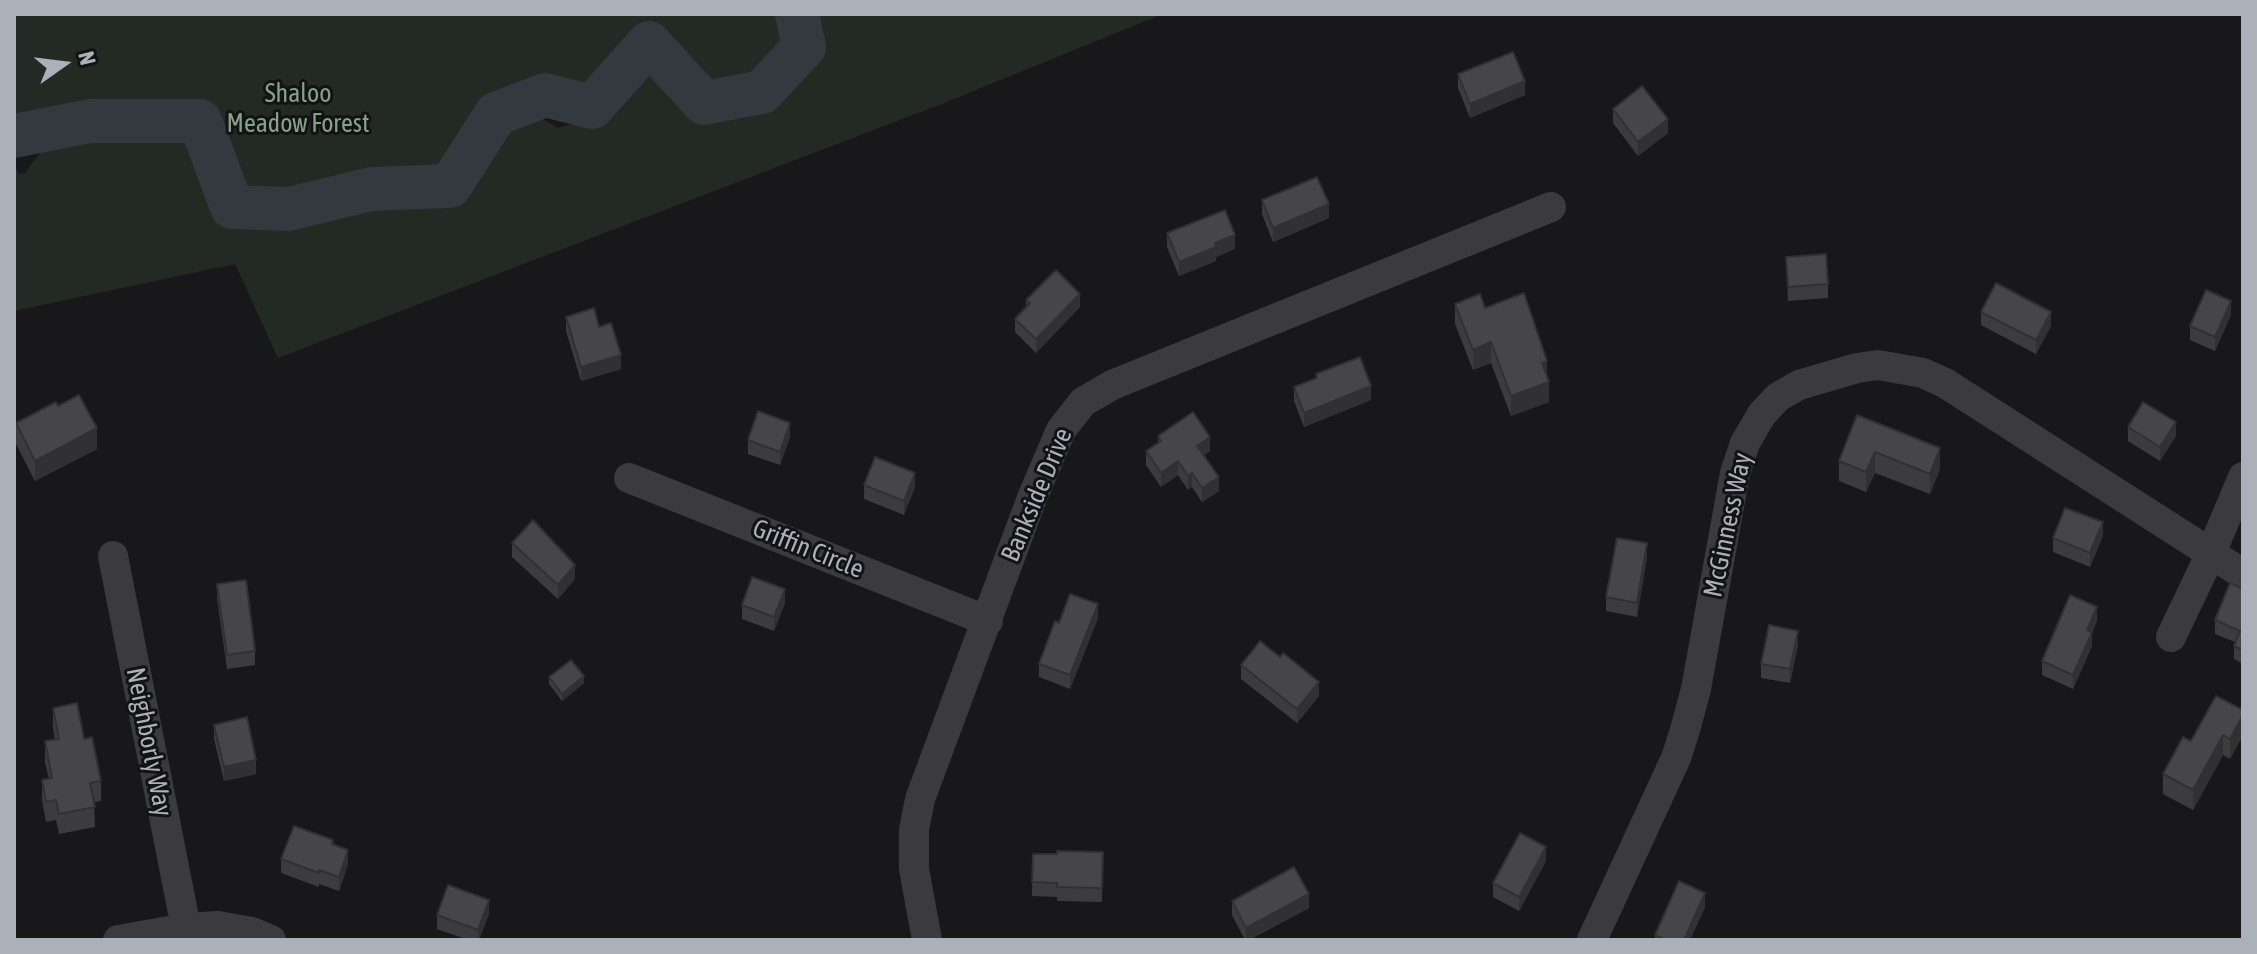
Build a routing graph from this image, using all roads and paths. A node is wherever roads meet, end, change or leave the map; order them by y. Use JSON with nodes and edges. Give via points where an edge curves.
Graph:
{"nodes":[{"id":1,"x":1551,"y":207,"type":"dead end"},
{"id":2,"x":2243,"y":477,"type":"edge"},
{"id":3,"x":629,"y":478,"type":"dead end"},
{"id":4,"x":2211,"y":553,"type":"junction"},
{"id":5,"x":113,"y":556,"type":"dead end"},
{"id":6,"x":2243,"y":574,"type":"edge"},
{"id":7,"x":988,"y":621,"type":"junction"},
{"id":8,"x":2171,"y":637,"type":"dead end"},
{"id":9,"x":186,"y":928,"type":"junction"},
{"id":10,"x":118,"y":940,"type":"edge"},
{"id":11,"x":271,"y":940,"type":"edge"},
{"id":12,"x":927,"y":940,"type":"edge"},
{"id":13,"x":1592,"y":940,"type":"edge"}],
"edges":[{"from":1,"to":7,"type":"street","name":"Bankside Drive","via":[[1112,385],[1083,402],[1061,430],[1037,484]]},
{"from":2,"to":4,"type":"street"},
{"from":3,"to":7,"type":"street","name":"Griffin Circle"},
{"from":4,"to":6,"type":"street"},
{"from":4,"to":8,"type":"street"},
{"from":4,"to":13,"type":"street","name":"McGinness Way","via":[[1923,373],[1878,365],[1857,368],[1811,380],[1778,397],[1745,443],[1735,473],[1696,689],[1676,758]]},
{"from":5,"to":9,"type":"street","name":"Neighborly Way"},
{"from":7,"to":12,"type":"street","name":"Bankside Drive","via":[[918,809],[914,869]]},
{"from":9,"to":10,"type":"street"},
{"from":9,"to":11,"type":"street","via":[[218,926]]}]}
